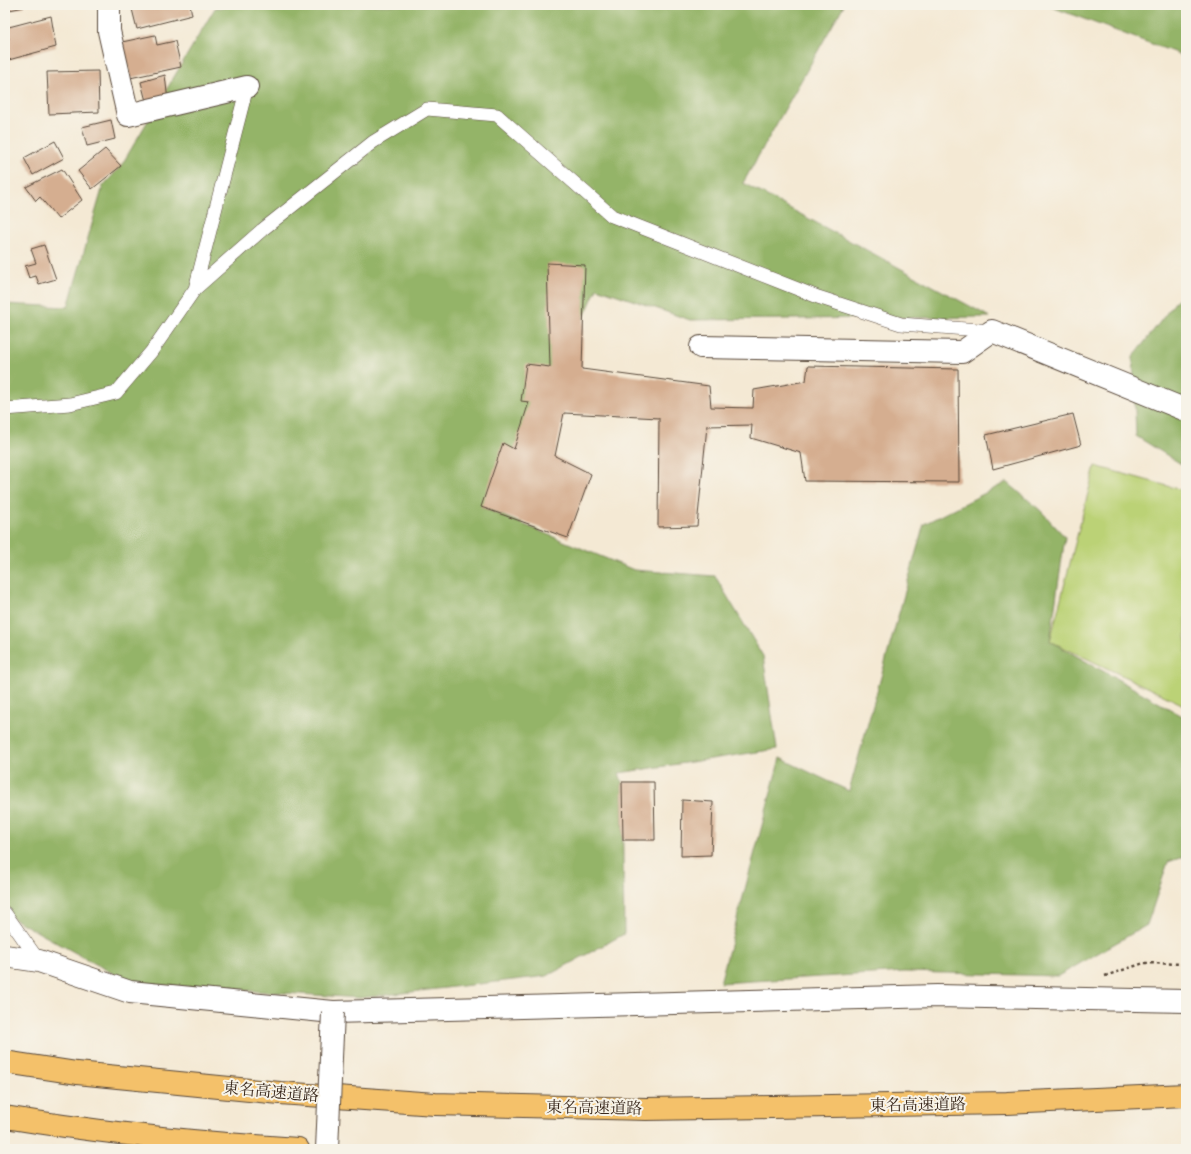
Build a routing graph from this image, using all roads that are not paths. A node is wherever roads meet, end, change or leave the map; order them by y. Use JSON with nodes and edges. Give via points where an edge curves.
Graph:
{"nodes":[{"id":1,"x":109,"y":5,"type":"edge"},
{"id":2,"x":247,"y":87,"type":"joint"},
{"id":3,"x":195,"y":288,"type":"junction"},
{"id":4,"x":992,"y":331,"type":"junction"},
{"id":5,"x":701,"y":347,"type":"dead end"},
{"id":6,"x":5,"y":409,"type":"edge"},
{"id":7,"x":1186,"y":410,"type":"edge"},
{"id":8,"x":5,"y":914,"type":"edge"},
{"id":9,"x":5,"y":956,"type":"edge"},
{"id":10,"x":39,"y":961,"type":"junction"},
{"id":11,"x":1186,"y":1001,"type":"edge"},
{"id":12,"x":333,"y":1012,"type":"junction"},
{"id":13,"x":5,"y":1062,"type":"edge"},
{"id":14,"x":1186,"y":1095,"type":"edge"},
{"id":15,"x":5,"y":1117,"type":"edge"},
{"id":16,"x":298,"y":1149,"type":"edge"},
{"id":17,"x":327,"y":1149,"type":"edge"}],
"edges":[{"from":1,"to":2,"type":"street","via":[[109,31],[128,116]]},
{"from":2,"to":3,"type":"lane"},
{"from":3,"to":4,"type":"lane","via":[[262,230],[373,142],[428,109],[497,115],[612,216],[818,297],[901,324]]},
{"from":3,"to":6,"type":"lane","via":[[151,352],[116,392],[70,404]]},
{"from":4,"to":5,"type":"street","via":[[962,352]]},
{"from":4,"to":7,"type":"street"},
{"from":8,"to":10,"type":"lane"},
{"from":9,"to":10,"type":"street"},
{"from":10,"to":12,"type":"street","via":[[130,992]]},
{"from":11,"to":12,"type":"street","via":[[937,996]]},
{"from":12,"to":17,"type":"street","bridge":true},
{"from":13,"to":14,"type":"highway","name":"東名高速道路","via":[[77,1073],[280,1093],[435,1104],[646,1109],[1008,1104]]},
{"from":15,"to":16,"type":"highway","via":[[77,1128]]}]}
